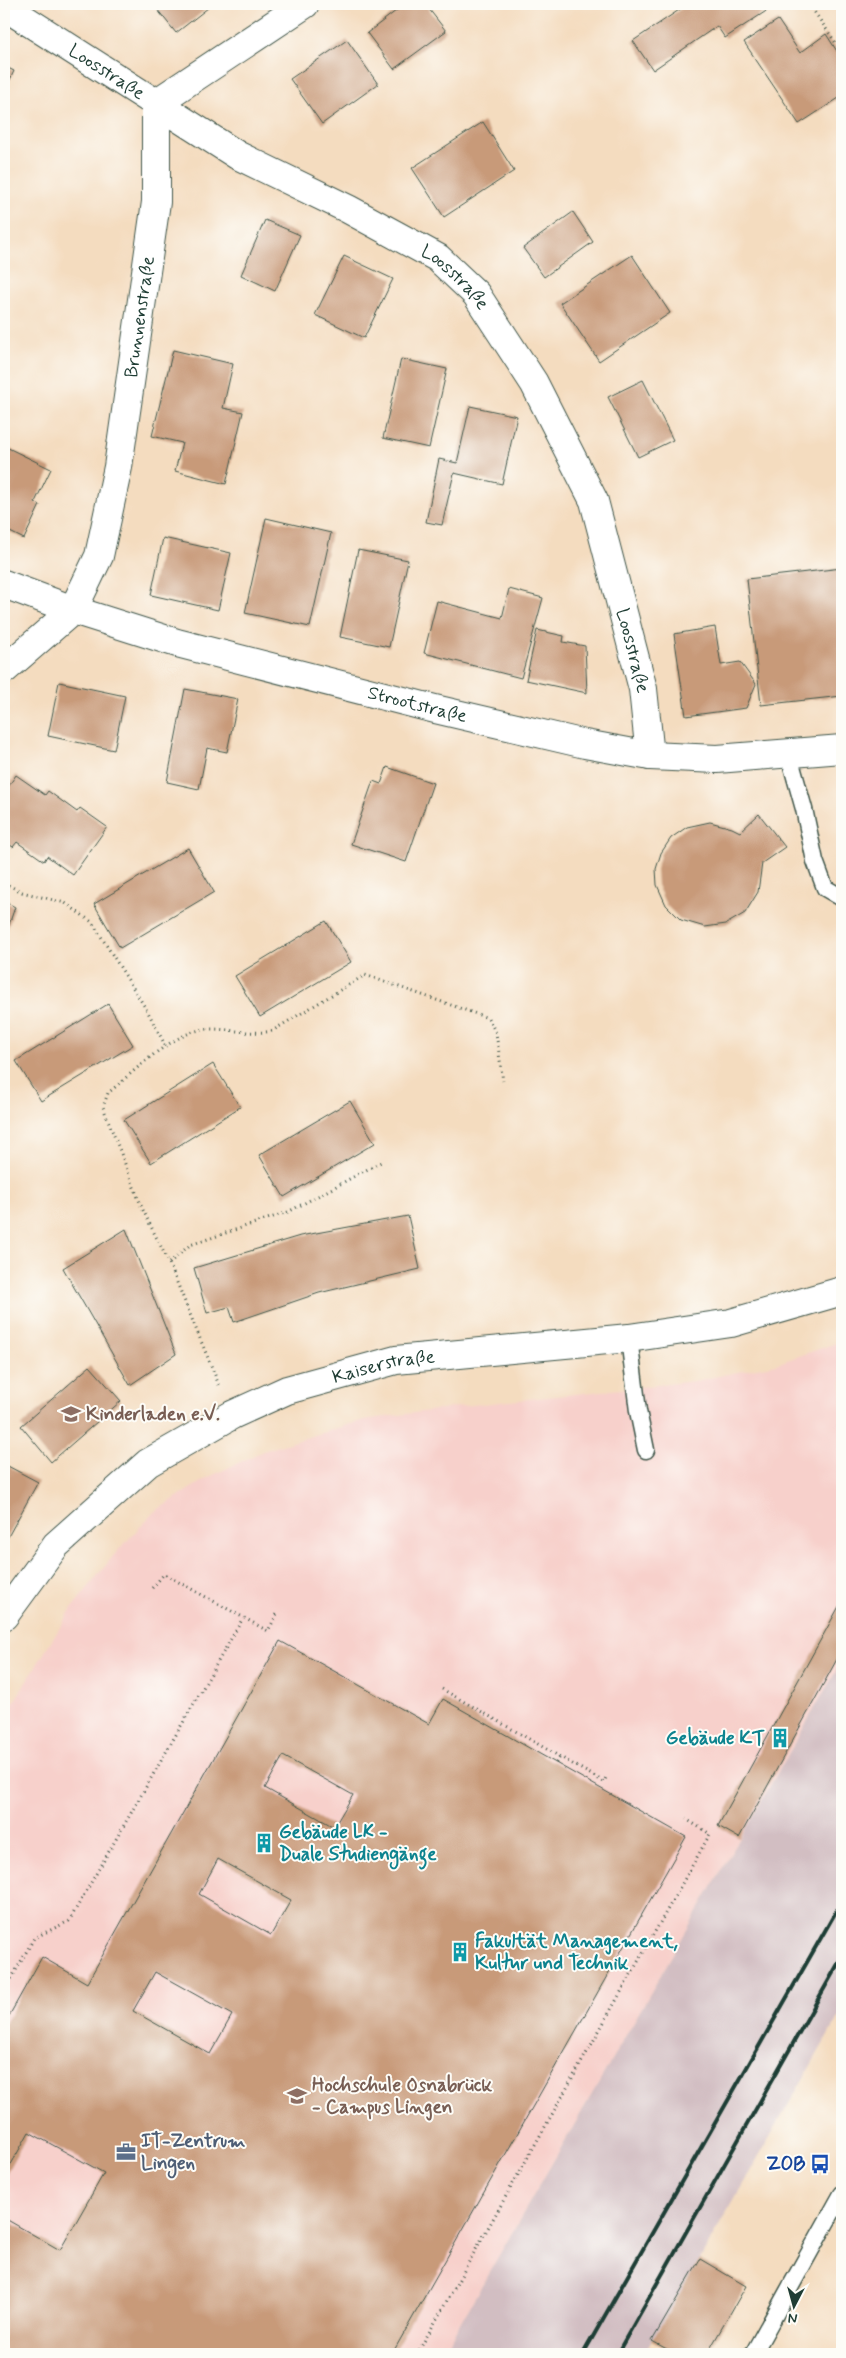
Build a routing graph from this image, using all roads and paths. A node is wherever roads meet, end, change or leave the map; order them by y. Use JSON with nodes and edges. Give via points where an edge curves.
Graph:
{"nodes":[{"id":1,"x":305,"y":4,"type":"edge"},
{"id":2,"x":810,"y":4,"type":"edge"},
{"id":3,"x":4,"y":6,"type":"edge"},
{"id":4,"x":842,"y":52,"type":"edge"},
{"id":5,"x":156,"y":103,"type":"junction"},
{"id":6,"x":4,"y":584,"type":"edge"},
{"id":7,"x":73,"y":610,"type":"junction"},
{"id":8,"x":4,"y":670,"type":"edge"},
{"id":9,"x":842,"y":749,"type":"edge"},
{"id":10,"x":788,"y":752,"type":"junction"},
{"id":11,"x":650,"y":756,"type":"junction"},
{"id":12,"x":4,"y":883,"type":"edge"},
{"id":13,"x":842,"y":898,"type":"edge"},
{"id":14,"x":166,"y":1047,"type":"junction"},
{"id":15,"x":504,"y":1081,"type":"dead end"},
{"id":16,"x":381,"y":1162,"type":"dead end"},
{"id":17,"x":169,"y":1263,"type":"junction"},
{"id":18,"x":842,"y":1290,"type":"edge"},
{"id":19,"x":629,"y":1338,"type":"junction"},
{"id":20,"x":232,"y":1415,"type":"junction"},
{"id":21,"x":646,"y":1450,"type":"dead end"},
{"id":22,"x":152,"y":1588,"type":"dead end"},
{"id":23,"x":277,"y":1614,"type":"dead end"},
{"id":24,"x":4,"y":1616,"type":"edge"},
{"id":25,"x":243,"y":1618,"type":"junction"},
{"id":26,"x":442,"y":1689,"type":"dead end"},
{"id":27,"x":560,"y":1757,"type":"junction"},
{"id":28,"x":556,"y":1763,"type":"dead end"},
{"id":29,"x":607,"y":1775,"type":"dead end"},
{"id":30,"x":686,"y":1819,"type":"dead end"},
{"id":31,"x":6,"y":1985,"type":"edge"},
{"id":32,"x":4,"y":1992,"type":"edge"},
{"id":33,"x":842,"y":2194,"type":"edge"},
{"id":34,"x":417,"y":2354,"type":"edge"},
{"id":35,"x":753,"y":2354,"type":"edge"}],
"edges":[{"from":1,"to":5,"type":"street"},
{"from":2,"to":4,"type":"path"},
{"from":3,"to":5,"type":"street","name":"Loosstraße"},
{"from":5,"to":7,"type":"street","name":"Brunnenstraße","via":[[156,202],[118,467],[99,556]]},
{"from":5,"to":11,"type":"street","name":"Loosstraße","via":[[237,155],[348,209],[438,258],[476,294],[534,383],[594,501],[643,689]]},
{"from":6,"to":7,"type":"street","name":"Strootstraße"},
{"from":7,"to":8,"type":"street","name":"Brunnenstraße"},
{"from":7,"to":11,"type":"street","name":"Strootstraße","via":[[177,643],[426,707]]},
{"from":9,"to":10,"type":"street","name":"Strootstraße"},
{"from":10,"to":11,"type":"street","name":"Strootstraße","via":[[717,759]]},
{"from":10,"to":13,"type":"lane","via":[[824,888]]},
{"from":12,"to":14,"type":"path","via":[[22,892],[65,903],[92,922]]},
{"from":14,"to":15,"type":"path","via":[[187,1032],[210,1029],[255,1034],[272,1031],[365,975],[488,1018],[496,1033]]},
{"from":14,"to":17,"type":"path","via":[[108,1093],[103,1107],[142,1208]]},
{"from":16,"to":17,"type":"path","via":[[288,1212],[190,1245]]},
{"from":17,"to":20,"type":"path"},
{"from":18,"to":19,"type":"street","name":"Kaiserstraße","via":[[731,1323]]},
{"from":19,"to":20,"type":"street","name":"Kaiserstraße","via":[[396,1360],[287,1390]]},
{"from":19,"to":21,"type":"lane"},
{"from":20,"to":24,"type":"street","name":"Kaiserstraße","via":[[148,1463],[56,1545]]},
{"from":22,"to":25,"type":"path","via":[[164,1574]]},
{"from":23,"to":25,"type":"path","via":[[268,1630]]},
{"from":25,"to":31,"type":"path","via":[[69,1921],[34,1938]]},
{"from":26,"to":27,"type":"path"},
{"from":27,"to":28,"type":"path"},
{"from":27,"to":29,"type":"path","via":[[604,1782]]},
{"from":30,"to":34,"type":"path","via":[[710,1834]]},
{"from":31,"to":32,"type":"path"},
{"from":33,"to":35,"type":"lane"}]}
